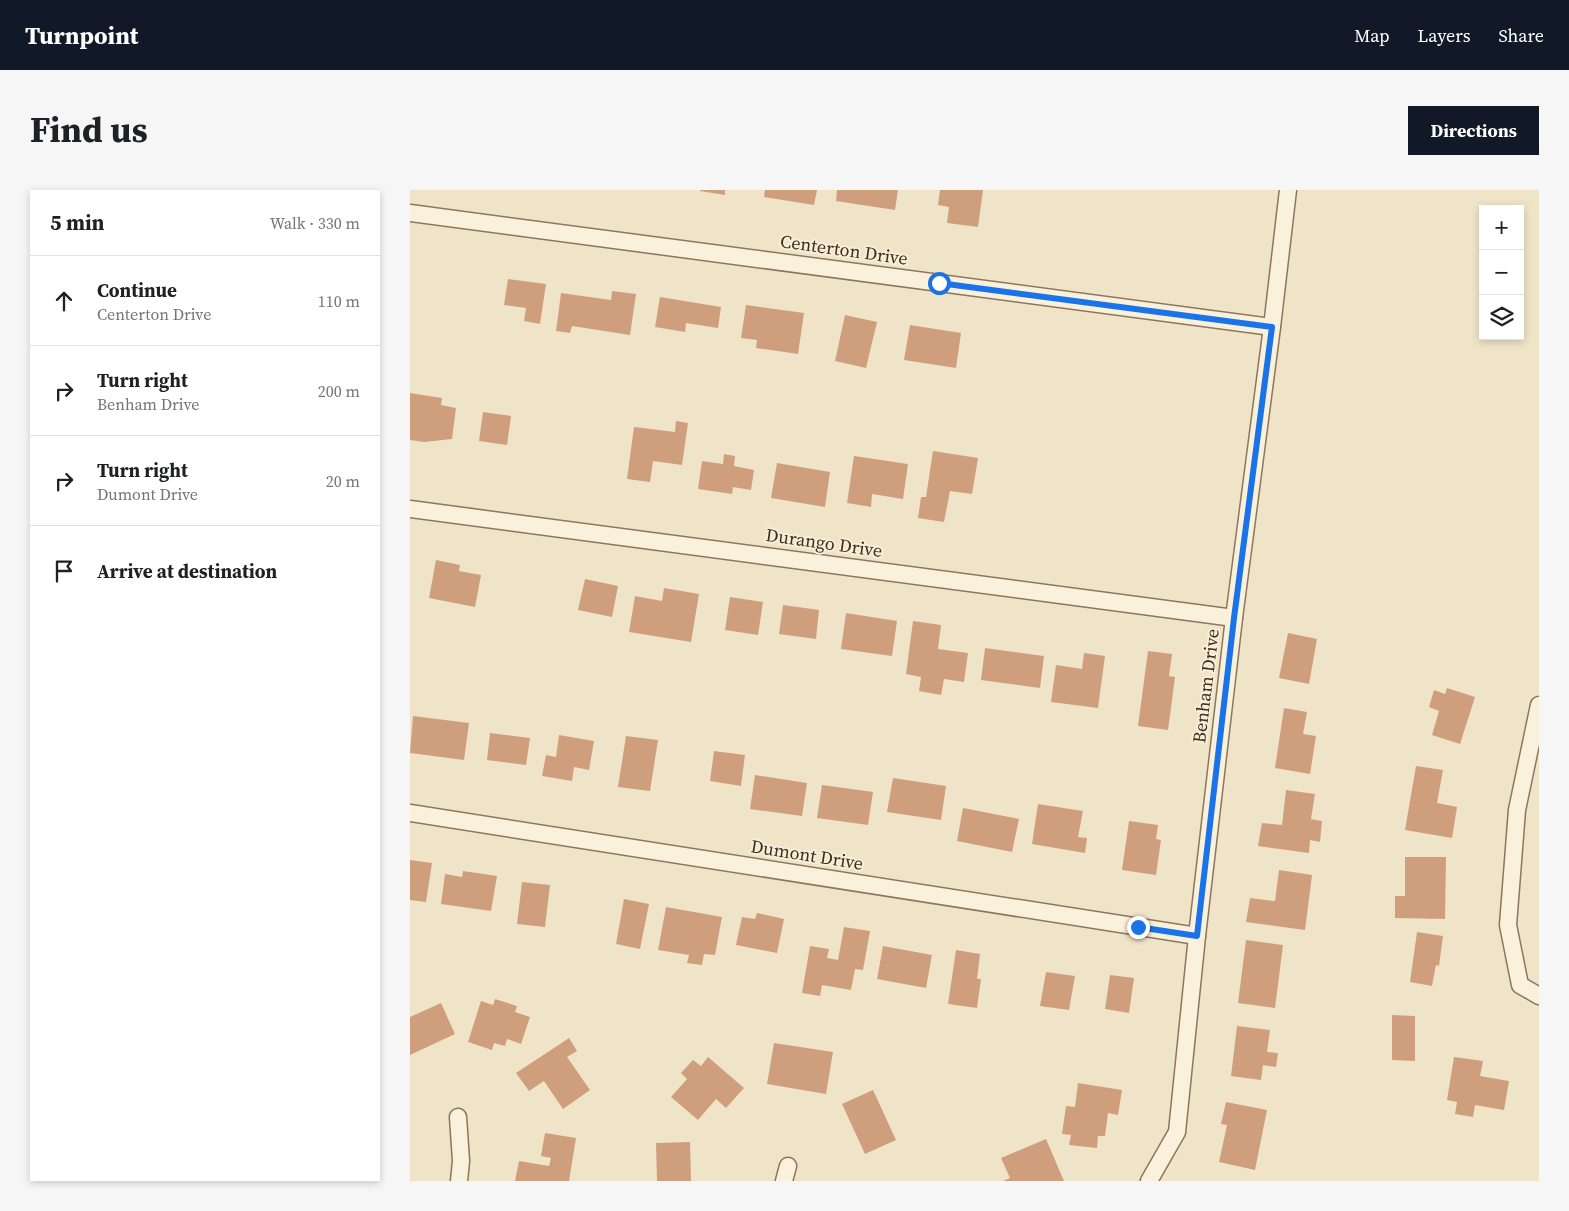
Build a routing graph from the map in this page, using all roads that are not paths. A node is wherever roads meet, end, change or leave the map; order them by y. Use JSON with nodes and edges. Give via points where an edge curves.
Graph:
{"nodes":[{"id":1,"x":1288,"y":190,"type":"edge"},
{"id":2,"x":410,"y":213,"type":"edge"},
{"id":3,"x":1272,"y":327,"type":"junction"},
{"id":4,"x":410,"y":509,"type":"edge"},
{"id":5,"x":1234,"y":618,"type":"junction"},
{"id":6,"x":1539,"y":705,"type":"edge"},
{"id":7,"x":410,"y":814,"type":"edge"},
{"id":8,"x":1197,"y":936,"type":"junction"},
{"id":9,"x":1539,"y":996,"type":"edge"},
{"id":10,"x":458,"y":1117,"type":"dead end"},
{"id":11,"x":459,"y":1181,"type":"edge"},
{"id":12,"x":1148,"y":1181,"type":"edge"}],
"edges":[{"from":1,"to":3,"type":"street","name":"Benham Drive"},
{"from":2,"to":3,"type":"street","name":"Centerton Drive"},
{"from":3,"to":5,"type":"street","name":"Benham Drive"},
{"from":4,"to":5,"type":"street","name":"Durango Drive"},
{"from":5,"to":8,"type":"street","name":"Benham Drive"},
{"from":6,"to":9,"type":"street","via":[[1517,810],[1508,925],[1520,985]]},
{"from":7,"to":8,"type":"street","name":"Dumont Drive"},
{"from":8,"to":12,"type":"street","name":"Benham Drive","via":[[1177,1132]]},
{"from":10,"to":11,"type":"street"}]}
